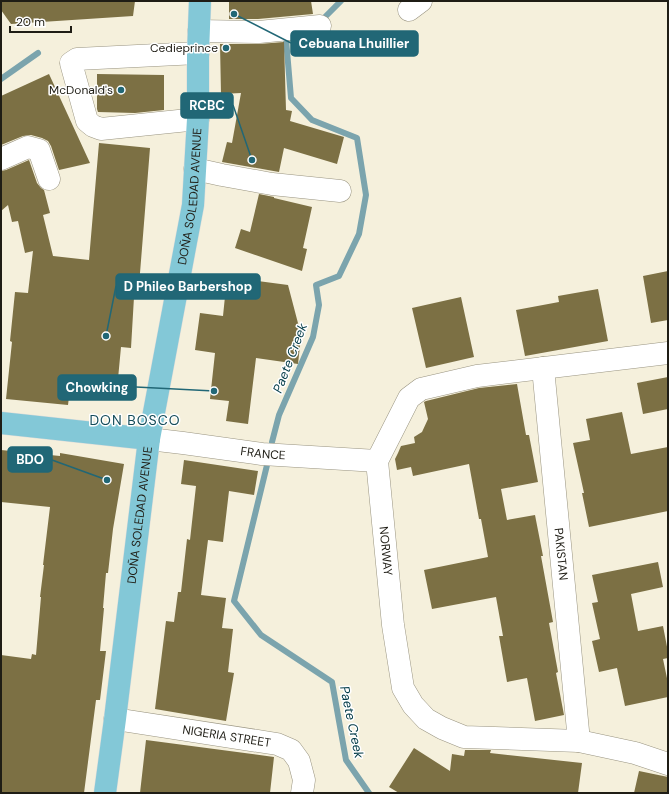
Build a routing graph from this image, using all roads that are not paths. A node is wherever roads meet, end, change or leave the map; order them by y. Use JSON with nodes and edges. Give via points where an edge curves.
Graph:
{"nodes":[{"id":1,"x":200,"y":1,"type":"edge"},
{"id":2,"x":320,"y":26,"type":"dead end"},
{"id":3,"x":199,"y":31,"type":"junction"},
{"id":4,"x":198,"y":54,"type":"junction"},
{"id":5,"x":198,"y":119,"type":"junction"},
{"id":6,"x":1,"y":159,"type":"edge"},
{"id":7,"x":195,"y":169,"type":"junction"},
{"id":8,"x":49,"y":179,"type":"dead end"},
{"id":9,"x":340,"y":191,"type":"dead end"},
{"id":10,"x":668,"y":353,"type":"edge"},
{"id":11,"x":543,"y":368,"type":"junction"},
{"id":12,"x":1,"y":423,"type":"edge"},
{"id":13,"x":149,"y":439,"type":"junction"},
{"id":14,"x":377,"y":461,"type":"junction"},
{"id":15,"x":115,"y":719,"type":"junction"},
{"id":16,"x":579,"y":741,"type":"junction"},
{"id":17,"x":668,"y":764,"type":"edge"},
{"id":18,"x":105,"y":793,"type":"edge"},
{"id":19,"x":302,"y":793,"type":"edge"}],
"edges":[{"from":1,"to":3,"type":"main road","name":"DOÑA SOLEDAD AVENUE"},
{"from":2,"to":3,"type":"street","via":[[258,32]]},
{"from":3,"to":4,"type":"main road","name":"DOÑA SOLEDAD AVENUE"},
{"from":4,"to":5,"type":"main road","name":"DOÑA SOLEDAD AVENUE"},
{"from":4,"to":5,"type":"street","via":[[76,59],[71,63],[87,121],[93,126],[101,129]]},
{"from":5,"to":7,"type":"main road","name":"DOÑA SOLEDAD AVENUE"},
{"from":6,"to":8,"type":"street","via":[[28,147],[39,150]]},
{"from":7,"to":9,"type":"street","via":[[272,184]]},
{"from":7,"to":13,"type":"main road","name":"DOÑA SOLEDAD AVENUE","via":[[193,205]]},
{"from":10,"to":11,"type":"street"},
{"from":11,"to":14,"type":"street","via":[[477,376],[421,389],[409,398]]},
{"from":11,"to":16,"type":"street","name":"PAKISTAN"},
{"from":12,"to":13,"type":"main road"},
{"from":13,"to":14,"type":"street","name":"FRANCE","via":[[262,454]]},
{"from":13,"to":15,"type":"main road","name":"DOÑA SOLEDAD AVENUE"},
{"from":14,"to":16,"type":"street","name":"NORWAY","via":[[393,625],[403,688],[413,705],[426,719],[464,737]]},
{"from":15,"to":18,"type":"main road","name":"DOÑA SOLEDAD AVENUE"},
{"from":15,"to":19,"type":"street","name":"NIGERIA STREET","via":[[278,744],[291,750],[299,761],[304,780]]},
{"from":16,"to":17,"type":"street","name":"NORWAY","via":[[635,753]]}]}
